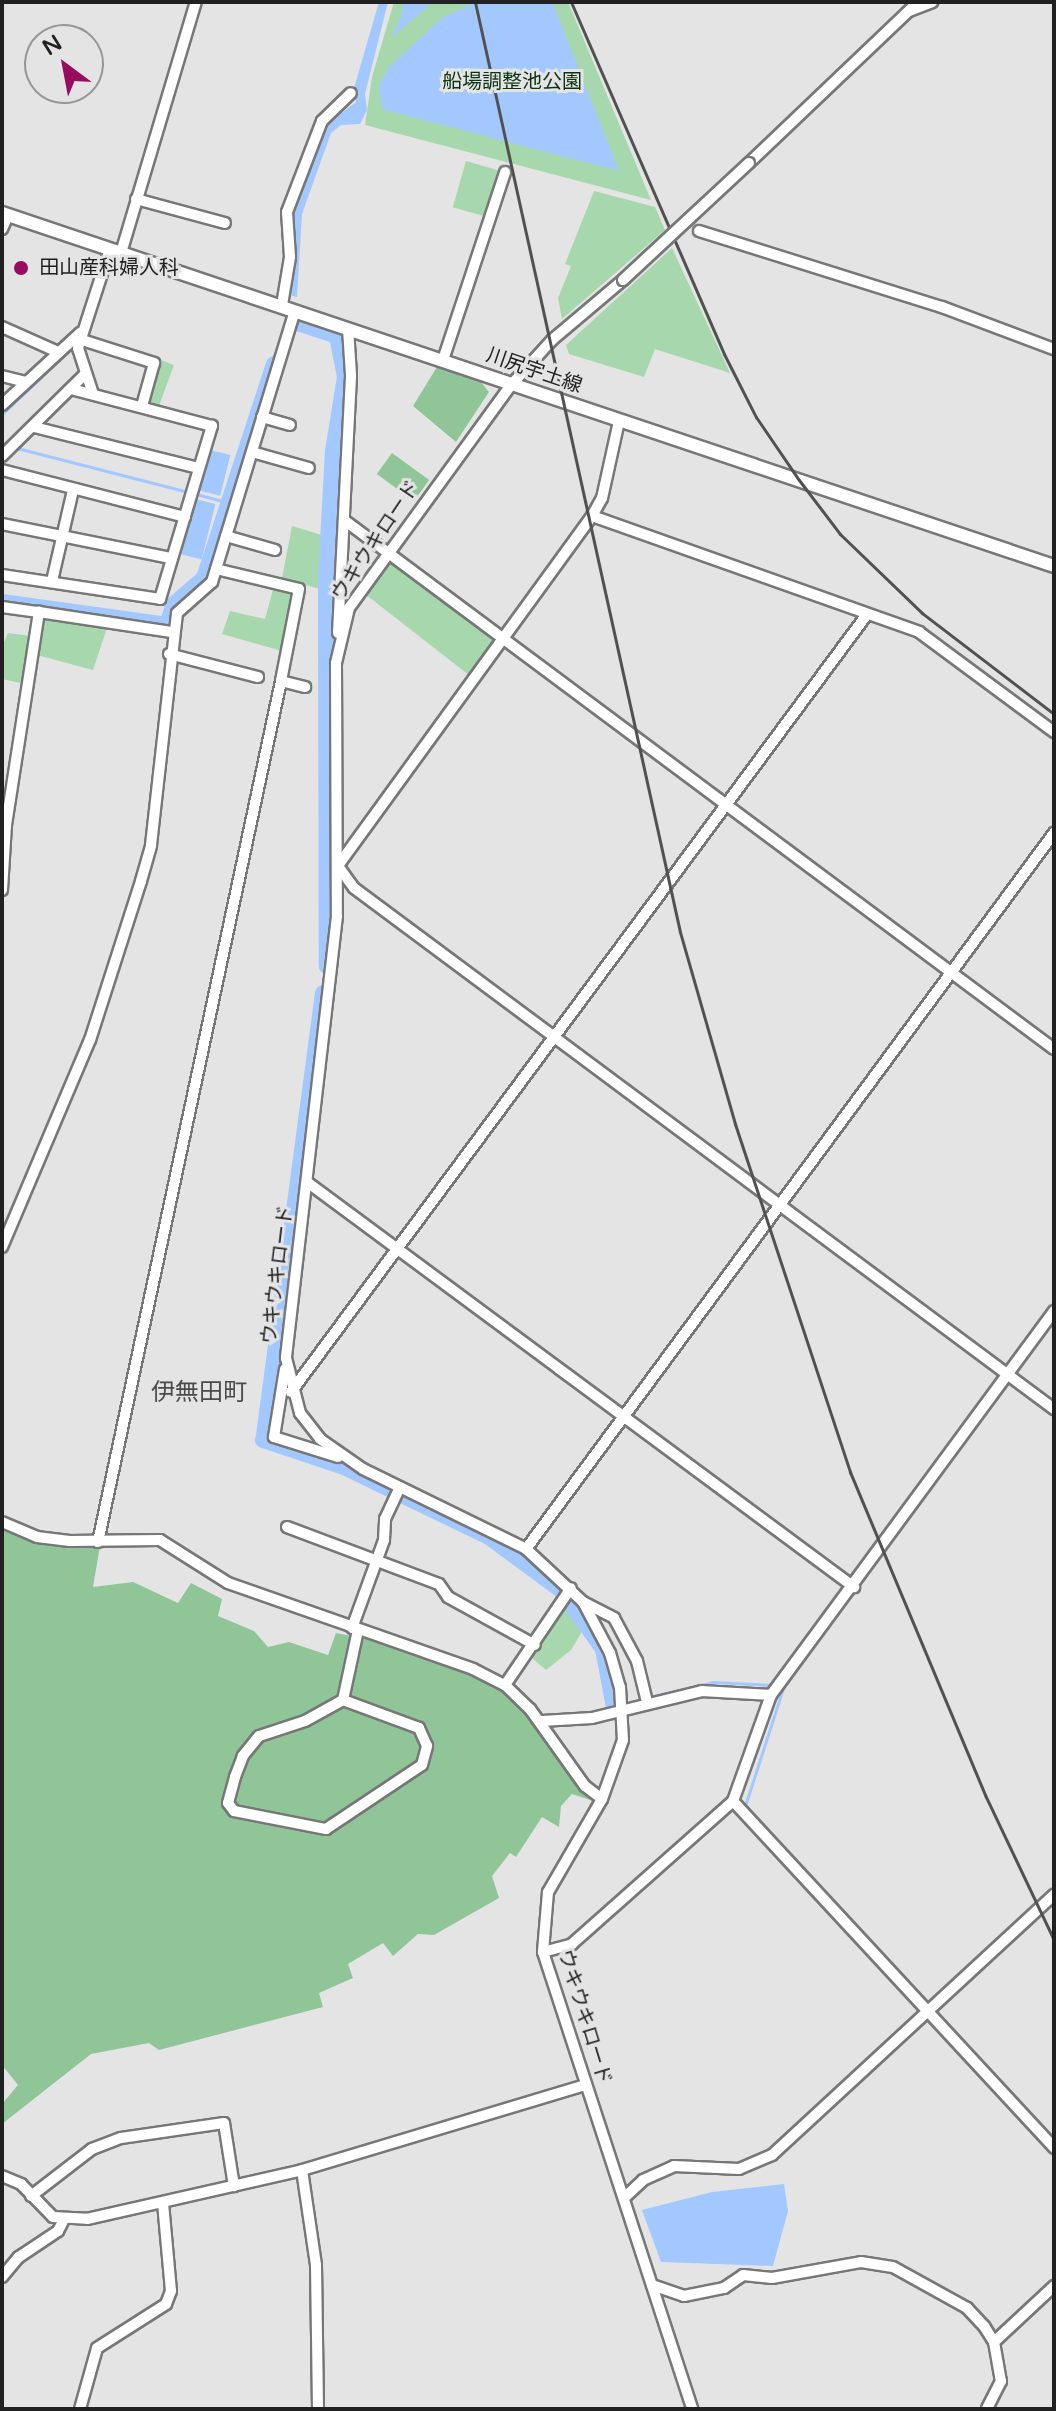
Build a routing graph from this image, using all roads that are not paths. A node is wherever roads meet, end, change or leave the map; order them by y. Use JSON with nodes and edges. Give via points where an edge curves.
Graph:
{"nodes":[{"id":1,"x":196,"y":2,"type":"edge"},
{"id":2,"x":918,"y":2,"type":"edge"},
{"id":3,"x":932,"y":2,"type":"edge"},
{"id":4,"x":908,"y":11,"type":"junction"},
{"id":5,"x":351,"y":93,"type":"dead end"},
{"id":6,"x":505,"y":172,"type":"dead end"},
{"id":7,"x":136,"y":199,"type":"junction"},
{"id":8,"x":5,"y":214,"type":"edge"},
{"id":9,"x":225,"y":223,"type":"dead end"},
{"id":10,"x":2,"y":229,"type":"edge"},
{"id":11,"x":699,"y":231,"type":"dead end"},
{"id":12,"x":116,"y":251,"type":"junction"},
{"id":13,"x":288,"y":308,"type":"junction"},
{"id":14,"x":2,"y":327,"type":"edge"},
{"id":15,"x":348,"y":329,"type":"junction"},
{"id":16,"x":79,"y":336,"type":"junction"},
{"id":17,"x":1054,"y":349,"type":"edge"},
{"id":18,"x":58,"y":352,"type":"junction"},
{"id":19,"x":443,"y":360,"type":"junction"},
{"id":20,"x":84,"y":375,"type":"junction"},
{"id":21,"x":2,"y":376,"type":"edge"},
{"id":22,"x":26,"y":382,"type":"junction"},
{"id":23,"x":511,"y":385,"type":"junction"},
{"id":24,"x":71,"y":389,"type":"junction"},
{"id":25,"x":93,"y":394,"type":"junction"},
{"id":26,"x":2,"y":405,"type":"edge"},
{"id":27,"x":142,"y":406,"type":"junction"},
{"id":28,"x":262,"y":417,"type":"junction"},
{"id":29,"x":619,"y":421,"type":"junction"},
{"id":30,"x":290,"y":425,"type":"dead end"},
{"id":31,"x":34,"y":427,"type":"junction"},
{"id":32,"x":252,"y":452,"type":"junction"},
{"id":33,"x":2,"y":456,"type":"edge"},
{"id":34,"x":199,"y":468,"type":"junction"},
{"id":35,"x":309,"y":468,"type":"dead end"},
{"id":36,"x":2,"y":470,"type":"edge"},
{"id":37,"x":73,"y":490,"type":"junction"},
{"id":38,"x":592,"y":516,"type":"junction"},
{"id":39,"x":185,"y":517,"type":"junction"},
{"id":40,"x":344,"y":520,"type":"junction"},
{"id":41,"x":2,"y":524,"type":"edge"},
{"id":42,"x":63,"y":534,"type":"junction"},
{"id":43,"x":226,"y":536,"type":"junction"},
{"id":44,"x":275,"y":550,"type":"dead end"},
{"id":45,"x":386,"y":551,"type":"junction"},
{"id":46,"x":171,"y":558,"type":"junction"},
{"id":47,"x":1054,"y":566,"type":"edge"},
{"id":48,"x":216,"y":569,"type":"junction"},
{"id":49,"x":2,"y":575,"type":"edge"},
{"id":50,"x":52,"y":581,"type":"junction"},
{"id":51,"x":2,"y":607,"type":"edge"},
{"id":52,"x":39,"y":612,"type":"junction"},
{"id":53,"x":865,"y":617,"type":"junction"},
{"id":54,"x":172,"y":632,"type":"junction"},
{"id":55,"x":500,"y":639,"type":"junction"},
{"id":56,"x":169,"y":654,"type":"junction"},
{"id":57,"x":336,"y":663,"type":"junction"},
{"id":58,"x":258,"y":677,"type":"dead end"},
{"id":59,"x":281,"y":681,"type":"junction"},
{"id":60,"x":305,"y":687,"type":"dead end"},
{"id":61,"x":1054,"y":732,"type":"edge"},
{"id":62,"x":726,"y":806,"type":"junction"},
{"id":63,"x":1054,"y":833,"type":"edge"},
{"id":64,"x":338,"y":866,"type":"junction"},
{"id":65,"x":2,"y":890,"type":"edge"},
{"id":66,"x":948,"y":971,"type":"junction"},
{"id":67,"x":554,"y":1040,"type":"junction"},
{"id":68,"x":1054,"y":1049,"type":"edge"},
{"id":69,"x":307,"y":1182,"type":"junction"},
{"id":70,"x":779,"y":1208,"type":"junction"},
{"id":71,"x":2,"y":1247,"type":"edge"},
{"id":72,"x":400,"y":1250,"type":"junction"},
{"id":73,"x":1054,"y":1311,"type":"edge"},
{"id":74,"x":286,"y":1358,"type":"junction"},
{"id":75,"x":1006,"y":1373,"type":"junction"},
{"id":76,"x":291,"y":1392,"type":"junction"},
{"id":77,"x":1054,"y":1409,"type":"edge"},
{"id":78,"x":628,"y":1416,"type":"junction"},
{"id":79,"x":344,"y":1459,"type":"junction"},
{"id":80,"x":400,"y":1487,"type":"junction"},
{"id":81,"x":2,"y":1522,"type":"edge"},
{"id":82,"x":287,"y":1527,"type":"dead end"},
{"id":83,"x":98,"y":1542,"type":"junction"},
{"id":84,"x":526,"y":1549,"type":"junction"},
{"id":85,"x":378,"y":1558,"type":"junction"},
{"id":86,"x":854,"y":1587,"type":"junction"},
{"id":87,"x":571,"y":1588,"type":"junction"},
{"id":88,"x":583,"y":1602,"type":"junction"},
{"id":89,"x":355,"y":1629,"type":"junction"},
{"id":90,"x":535,"y":1645,"type":"junction"},
{"id":91,"x":505,"y":1685,"type":"junction"},
{"id":92,"x":771,"y":1695,"type":"junction"},
{"id":93,"x":343,"y":1700,"type":"junction"},
{"id":94,"x":647,"y":1702,"type":"junction"},
{"id":95,"x":622,"y":1711,"type":"junction"},
{"id":96,"x":542,"y":1721,"type":"junction"},
{"id":97,"x":602,"y":1799,"type":"junction"},
{"id":98,"x":733,"y":1801,"type":"junction"},
{"id":99,"x":1054,"y":1895,"type":"edge"},
{"id":100,"x":543,"y":1952,"type":"junction"},
{"id":101,"x":928,"y":2011,"type":"junction"},
{"id":102,"x":585,"y":2085,"type":"junction"},
{"id":103,"x":1054,"y":2148,"type":"edge"},
{"id":104,"x":302,"y":2170,"type":"junction"},
{"id":105,"x":2,"y":2176,"type":"edge"},
{"id":106,"x":234,"y":2186,"type":"junction"},
{"id":107,"x":31,"y":2196,"type":"junction"},
{"id":108,"x":624,"y":2198,"type":"junction"},
{"id":109,"x":163,"y":2203,"type":"junction"},
{"id":110,"x":63,"y":2221,"type":"junction"},
{"id":111,"x":2,"y":2277,"type":"edge"},
{"id":112,"x":652,"y":2285,"type":"junction"},
{"id":113,"x":1054,"y":2286,"type":"edge"},
{"id":114,"x":994,"y":2342,"type":"junction"},
{"id":115,"x":80,"y":2409,"type":"edge"},
{"id":116,"x":318,"y":2409,"type":"edge"},
{"id":117,"x":692,"y":2409,"type":"edge"},
{"id":118,"x":987,"y":2409,"type":"edge"}],
"edges":[{"from":1,"to":7,"type":"street"},
{"from":2,"to":4,"type":"street","name":"ウキウキロード"},
{"from":3,"to":4,"type":"street","via":[[925,9]]},
{"from":4,"to":23,"type":"street","name":"ウキウキロード","bridge":true,"via":[[623,280],[552,340]]},
{"from":5,"to":13,"type":"street","via":[[322,121],[287,212]]},
{"from":6,"to":19,"type":"street"},
{"from":7,"to":9,"type":"street"},
{"from":7,"to":12,"type":"street"},
{"from":8,"to":10,"type":"street"},
{"from":8,"to":12,"type":"main road","name":"川尻宇土線"},
{"from":11,"to":17,"type":"street","via":[[942,307]]},
{"from":12,"to":13,"type":"main road","name":"川尻宇土線"},
{"from":12,"to":16,"type":"street"},
{"from":13,"to":15,"type":"main road","name":"川尻宇土線"},
{"from":13,"to":28,"type":"street"},
{"from":14,"to":18,"type":"street"},
{"from":15,"to":19,"type":"main road","name":"川尻宇土線"},
{"from":15,"to":40,"type":"street"},
{"from":16,"to":18,"type":"street"},
{"from":16,"to":20,"type":"street"},
{"from":16,"to":27,"type":"street","via":[[154,363]]},
{"from":18,"to":22,"type":"street"},
{"from":19,"to":23,"type":"main road","name":"川尻宇土線"},
{"from":20,"to":24,"type":"street"},
{"from":20,"to":25,"type":"street"},
{"from":21,"to":22,"type":"street"},
{"from":22,"to":26,"type":"street"},
{"from":23,"to":29,"type":"main road","name":"川尻宇土線"},
{"from":23,"to":45,"type":"street","name":"ウキウキロード"},
{"from":24,"to":25,"type":"street"},
{"from":24,"to":31,"type":"street"},
{"from":25,"to":27,"type":"street"},
{"from":27,"to":34,"type":"street","via":[[212,426]]},
{"from":28,"to":30,"type":"street"},
{"from":28,"to":32,"type":"street"},
{"from":29,"to":38,"type":"street","via":[[602,498]]},
{"from":29,"to":47,"type":"main road","name":"川尻宇土線"},
{"from":31,"to":33,"type":"street"},
{"from":31,"to":34,"type":"street"},
{"from":32,"to":35,"type":"street"},
{"from":32,"to":43,"type":"street"},
{"from":34,"to":39,"type":"street"},
{"from":36,"to":37,"type":"street"},
{"from":37,"to":39,"type":"street"},
{"from":37,"to":42,"type":"street"},
{"from":38,"to":53,"type":"street"},
{"from":38,"to":55,"type":"street"},
{"from":39,"to":46,"type":"street"},
{"from":40,"to":45,"type":"street"},
{"from":40,"to":57,"type":"street"},
{"from":41,"to":42,"type":"street"},
{"from":42,"to":46,"type":"street"},
{"from":42,"to":50,"type":"street"},
{"from":43,"to":44,"type":"street"},
{"from":43,"to":48,"type":"street"},
{"from":45,"to":55,"type":"street"},
{"from":45,"to":57,"type":"street","name":"ウキウキロード","via":[[349,608]]},
{"from":46,"to":50,"type":"street","via":[[160,599]]},
{"from":48,"to":54,"type":"street","via":[[212,582],[177,613]]},
{"from":48,"to":59,"type":"street","via":[[299,589]]},
{"from":49,"to":50,"type":"street"},
{"from":51,"to":52,"type":"street"},
{"from":52,"to":54,"type":"street"},
{"from":52,"to":65,"type":"street","via":[[6,825]]},
{"from":53,"to":61,"type":"street","via":[[919,632]]},
{"from":53,"to":62,"type":"street"},
{"from":54,"to":56,"type":"street"},
{"from":55,"to":62,"type":"street"},
{"from":55,"to":64,"type":"street"},
{"from":56,"to":58,"type":"street"},
{"from":56,"to":71,"type":"street","via":[[156,809],[144,869],[90,1040]]},
{"from":57,"to":64,"type":"street","name":"ウキウキロード"},
{"from":59,"to":60,"type":"street"},
{"from":59,"to":83,"type":"street"},
{"from":62,"to":66,"type":"street"},
{"from":62,"to":67,"type":"street"},
{"from":63,"to":66,"type":"street"},
{"from":64,"to":67,"type":"street","via":[[354,888]]},
{"from":64,"to":69,"type":"street","name":"ウキウキロード"},
{"from":66,"to":68,"type":"street"},
{"from":66,"to":70,"type":"street"},
{"from":67,"to":70,"type":"street"},
{"from":67,"to":72,"type":"street"},
{"from":69,"to":72,"type":"street"},
{"from":69,"to":74,"type":"street","name":"ウキウキロード"},
{"from":70,"to":75,"type":"street"},
{"from":70,"to":78,"type":"street"},
{"from":72,"to":76,"type":"street"},
{"from":72,"to":78,"type":"street"},
{"from":73,"to":75,"type":"street"},
{"from":74,"to":76,"type":"street","name":"ウキウキロード"},
{"from":74,"to":79,"type":"street","via":[[274,1437]]},
{"from":75,"to":77,"type":"street"},
{"from":75,"to":86,"type":"street"},
{"from":76,"to":79,"type":"street","name":"ウキウキロード","via":[[308,1428]]},
{"from":78,"to":84,"type":"street"},
{"from":78,"to":86,"type":"street"},
{"from":79,"to":80,"type":"street","name":"ウキウキロード"},
{"from":80,"to":84,"type":"street","name":"ウキウキロード"},
{"from":80,"to":85,"type":"street","via":[[385,1519]]},
{"from":81,"to":83,"type":"street","via":[[37,1537]]},
{"from":82,"to":85,"type":"street"},
{"from":83,"to":89,"type":"street","via":[[160,1540],[228,1583]]},
{"from":84,"to":87,"type":"street","name":"ウキウキロード"},
{"from":85,"to":89,"type":"street"},
{"from":85,"to":90,"type":"street","via":[[439,1584],[448,1597]]},
{"from":86,"to":92,"type":"street"},
{"from":87,"to":88,"type":"street","name":"ウキウキロード"},
{"from":87,"to":90,"type":"street"},
{"from":88,"to":94,"type":"street","via":[[614,1618],[633,1653]]},
{"from":88,"to":95,"type":"street","name":"ウキウキロード","via":[[610,1653]]},
{"from":89,"to":91,"type":"street","via":[[414,1645]]},
{"from":89,"to":93,"type":"street"},
{"from":90,"to":91,"type":"street"},
{"from":91,"to":96,"type":"street"},
{"from":92,"to":94,"type":"street","via":[[702,1691]]},
{"from":92,"to":98,"type":"street"},
{"from":93,"to":93,"type":"street","via":[[419,1728],[427,1746],[422,1765],[326,1829],[234,1811],[228,1803],[235,1777],[259,1736],[305,1721]]},
{"from":94,"to":95,"type":"street"},
{"from":95,"to":96,"type":"street"},
{"from":95,"to":97,"type":"street","name":"ウキウキロード","via":[[623,1740]]},
{"from":96,"to":97,"type":"street","via":[[585,1786]]},
{"from":97,"to":100,"type":"street","name":"ウキウキロード","via":[[548,1892]]},
{"from":98,"to":100,"type":"street","via":[[572,1944]]},
{"from":98,"to":101,"type":"street"},
{"from":99,"to":101,"type":"street"},
{"from":100,"to":102,"type":"street","name":"ウキウキロード"},
{"from":101,"to":103,"type":"street"},
{"from":101,"to":108,"type":"street","via":[[772,2155],[739,2169],[674,2166],[643,2180]]},
{"from":102,"to":104,"type":"street"},
{"from":102,"to":108,"type":"street","name":"ウキウキロード"},
{"from":104,"to":106,"type":"street"},
{"from":104,"to":116,"type":"street","via":[[316,2265]]},
{"from":105,"to":107,"type":"street","via":[[21,2184]]},
{"from":106,"to":107,"type":"street","via":[[224,2123],[133,2136],[92,2149]]},
{"from":106,"to":109,"type":"street"},
{"from":107,"to":110,"type":"street"},
{"from":108,"to":112,"type":"street","name":"ウキウキロード"},
{"from":109,"to":110,"type":"street"},
{"from":109,"to":115,"type":"street","via":[[171,2291],[166,2304],[97,2348]]},
{"from":110,"to":111,"type":"street"},
{"from":112,"to":114,"type":"street","via":[[684,2296],[724,2288],[743,2275],[772,2278],[861,2262],[882,2265],[967,2308]]},
{"from":112,"to":117,"type":"street","name":"ウキウキロード"},
{"from":113,"to":114,"type":"street"},
{"from":114,"to":118,"type":"street","via":[[1001,2381]]}]}
